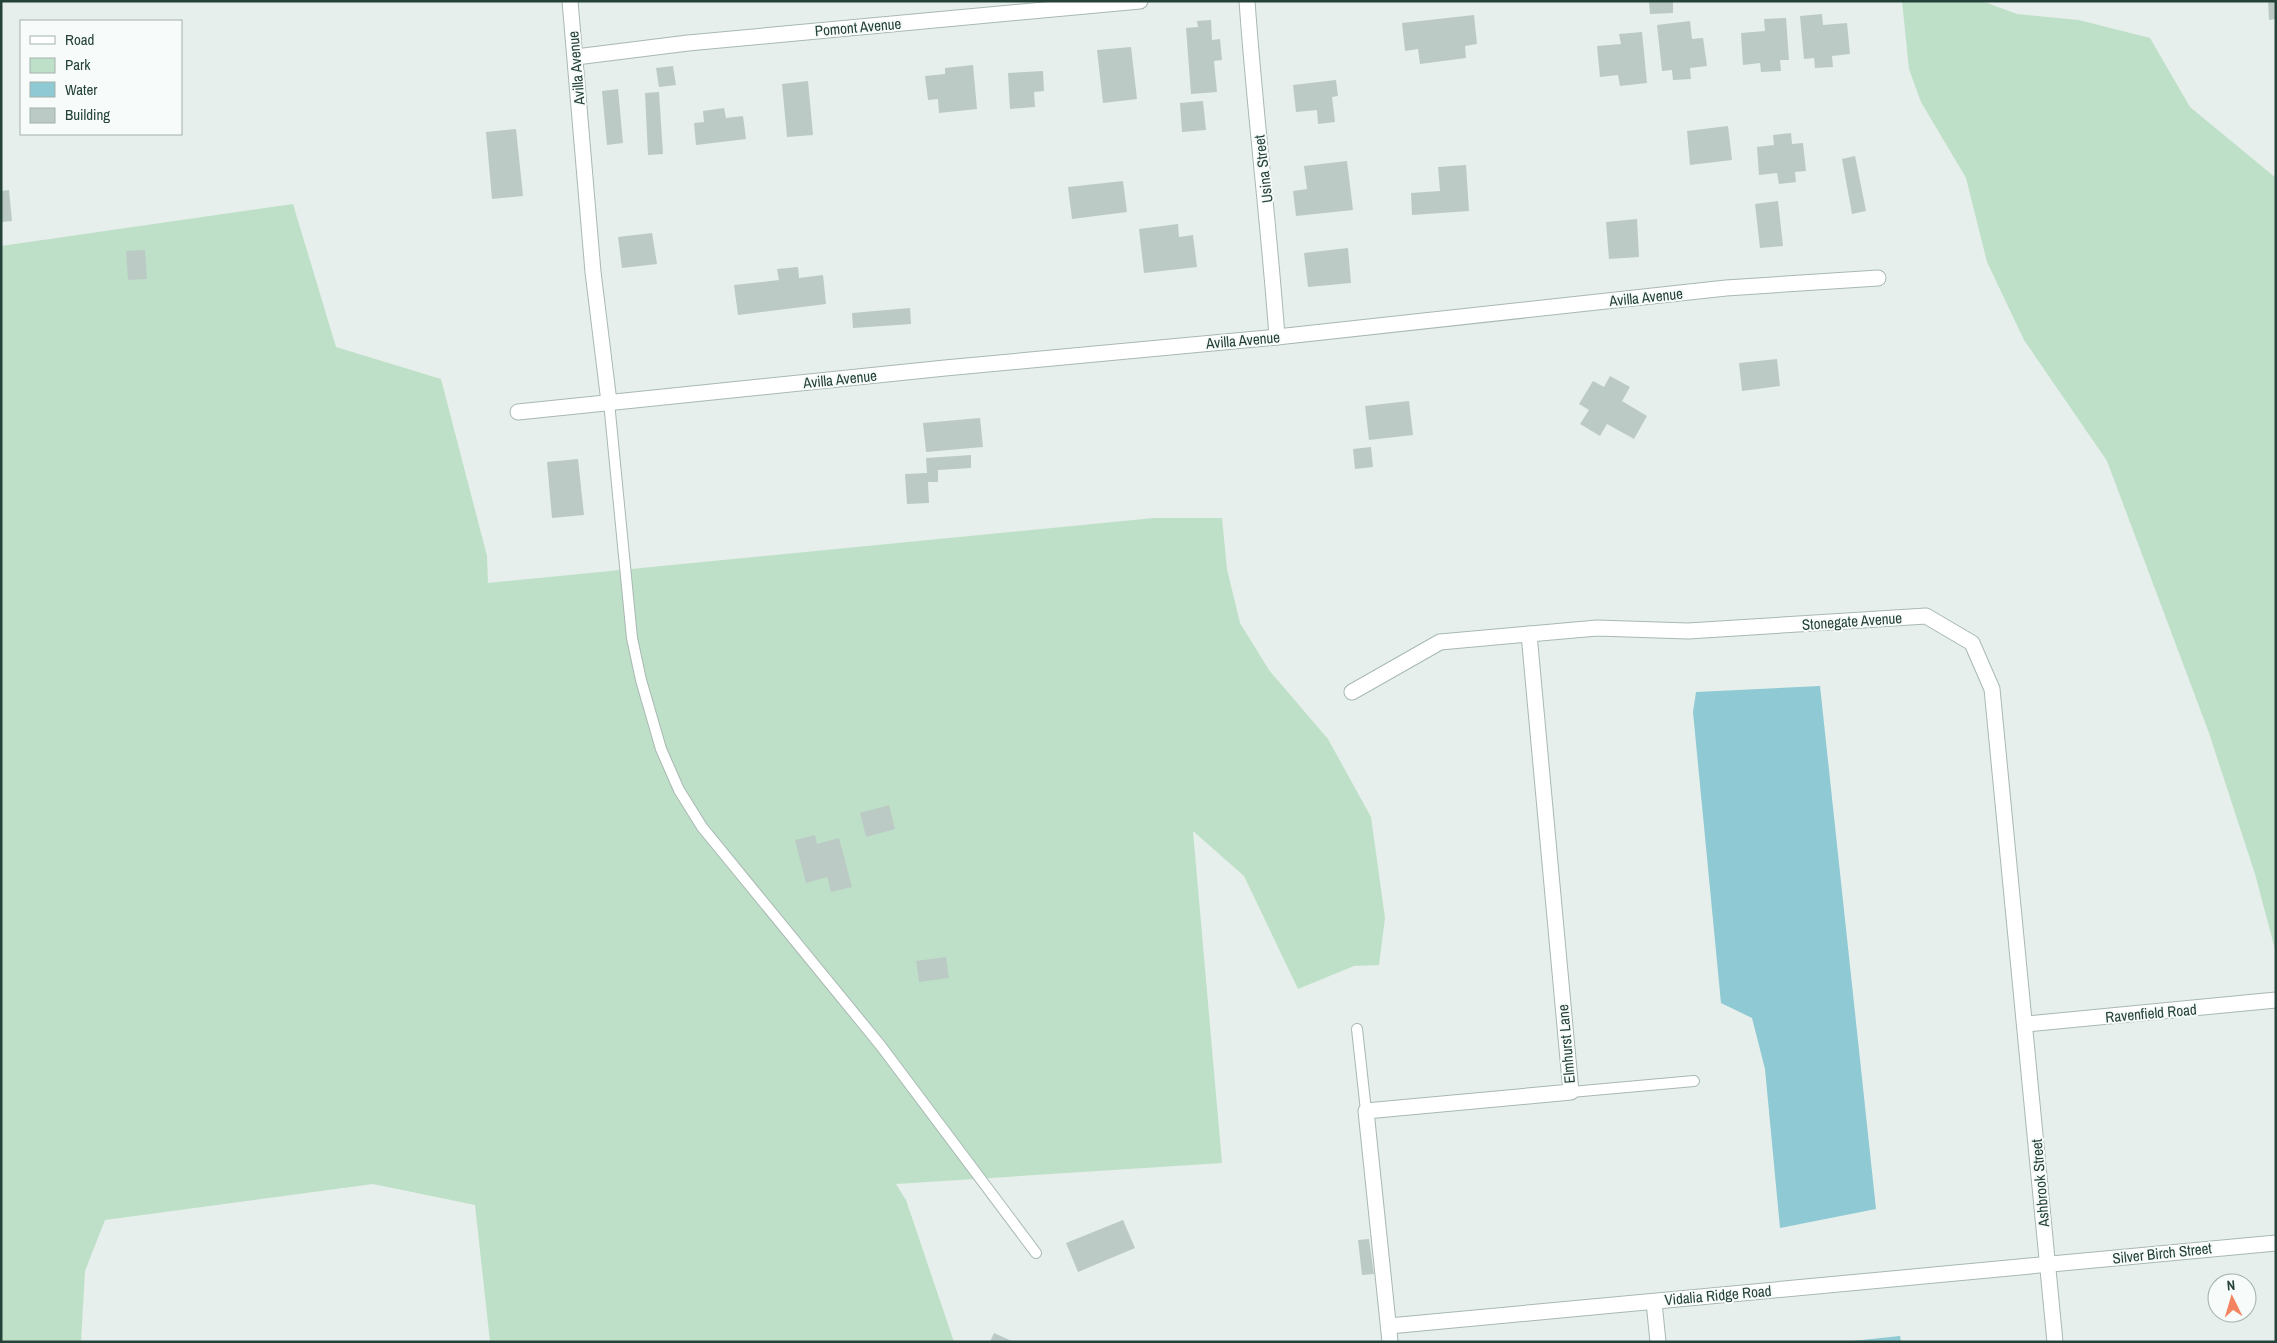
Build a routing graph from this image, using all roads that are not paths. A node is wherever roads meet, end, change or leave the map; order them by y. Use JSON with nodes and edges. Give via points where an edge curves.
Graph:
{"nodes":[{"id":1,"x":570,"y":1,"type":"edge"},
{"id":2,"x":1140,"y":1,"type":"edge"},
{"id":3,"x":1247,"y":1,"type":"edge"},
{"id":4,"x":576,"y":57,"type":"junction"},
{"id":5,"x":1878,"y":278,"type":"dead end"},
{"id":6,"x":1277,"y":337,"type":"junction"},
{"id":7,"x":609,"y":402,"type":"junction"},
{"id":8,"x":518,"y":412,"type":"dead end"},
{"id":9,"x":1529,"y":634,"type":"junction"},
{"id":10,"x":1352,"y":692,"type":"dead end"},
{"id":11,"x":2276,"y":1000,"type":"edge"},
{"id":12,"x":2026,"y":1024,"type":"junction"},
{"id":13,"x":1357,"y":1029,"type":"dead end"},
{"id":14,"x":1694,"y":1080,"type":"dead end"},
{"id":15,"x":1571,"y":1092,"type":"junction"},
{"id":16,"x":1366,"y":1111,"type":"junction"},
{"id":17,"x":2276,"y":1243,"type":"edge"},
{"id":18,"x":1036,"y":1253,"type":"dead end"},
{"id":19,"x":2048,"y":1264,"type":"junction"},
{"id":20,"x":1654,"y":1302,"type":"junction"},
{"id":21,"x":1390,"y":1334,"type":"edge"},
{"id":22,"x":1658,"y":1342,"type":"edge"},
{"id":23,"x":2055,"y":1342,"type":"edge"}],
"edges":[{"from":1,"to":4,"type":"street","name":"Avilla Avenue"},
{"from":2,"to":4,"type":"street","name":"Pomont Avenue","via":[[698,42]]},
{"from":3,"to":6,"type":"street","name":"Usina Street"},
{"from":4,"to":7,"type":"street","name":"Avilla Avenue","via":[[593,272]]},
{"from":5,"to":6,"type":"street","name":"Avilla Avenue","via":[[1726,288]]},
{"from":6,"to":7,"type":"street","name":"Avilla Avenue"},
{"from":7,"to":8,"type":"street","name":"Avilla Avenue"},
{"from":7,"to":18,"type":"lane","via":[[632,638],[661,749],[679,790],[702,827],[881,1046]]},
{"from":9,"to":10,"type":"street","name":"Stonegate Avenue","via":[[1440,642]]},
{"from":9,"to":12,"type":"street","name":"Stonegate Avenue","via":[[1597,628],[1688,631],[1926,616],[1972,643],[1992,689]]},
{"from":9,"to":15,"type":"street","name":"Elmhurst Lane"},
{"from":11,"to":12,"type":"street","name":"Ravenfield Road"},
{"from":12,"to":19,"type":"street","name":"Ashbrook Street"},
{"from":13,"to":16,"type":"lane"},
{"from":14,"to":15,"type":"lane"},
{"from":15,"to":16,"type":"street","name":"Elmhurst Lane"},
{"from":16,"to":21,"type":"street"},
{"from":17,"to":19,"type":"street","name":"Silver Birch Street"},
{"from":19,"to":20,"type":"street","name":"Vidalia Ridge Road"},
{"from":19,"to":23,"type":"street","name":"Ashbrook Street"},
{"from":20,"to":21,"type":"street","name":"Vidalia Ridge Road"},
{"from":20,"to":22,"type":"street"}]}
